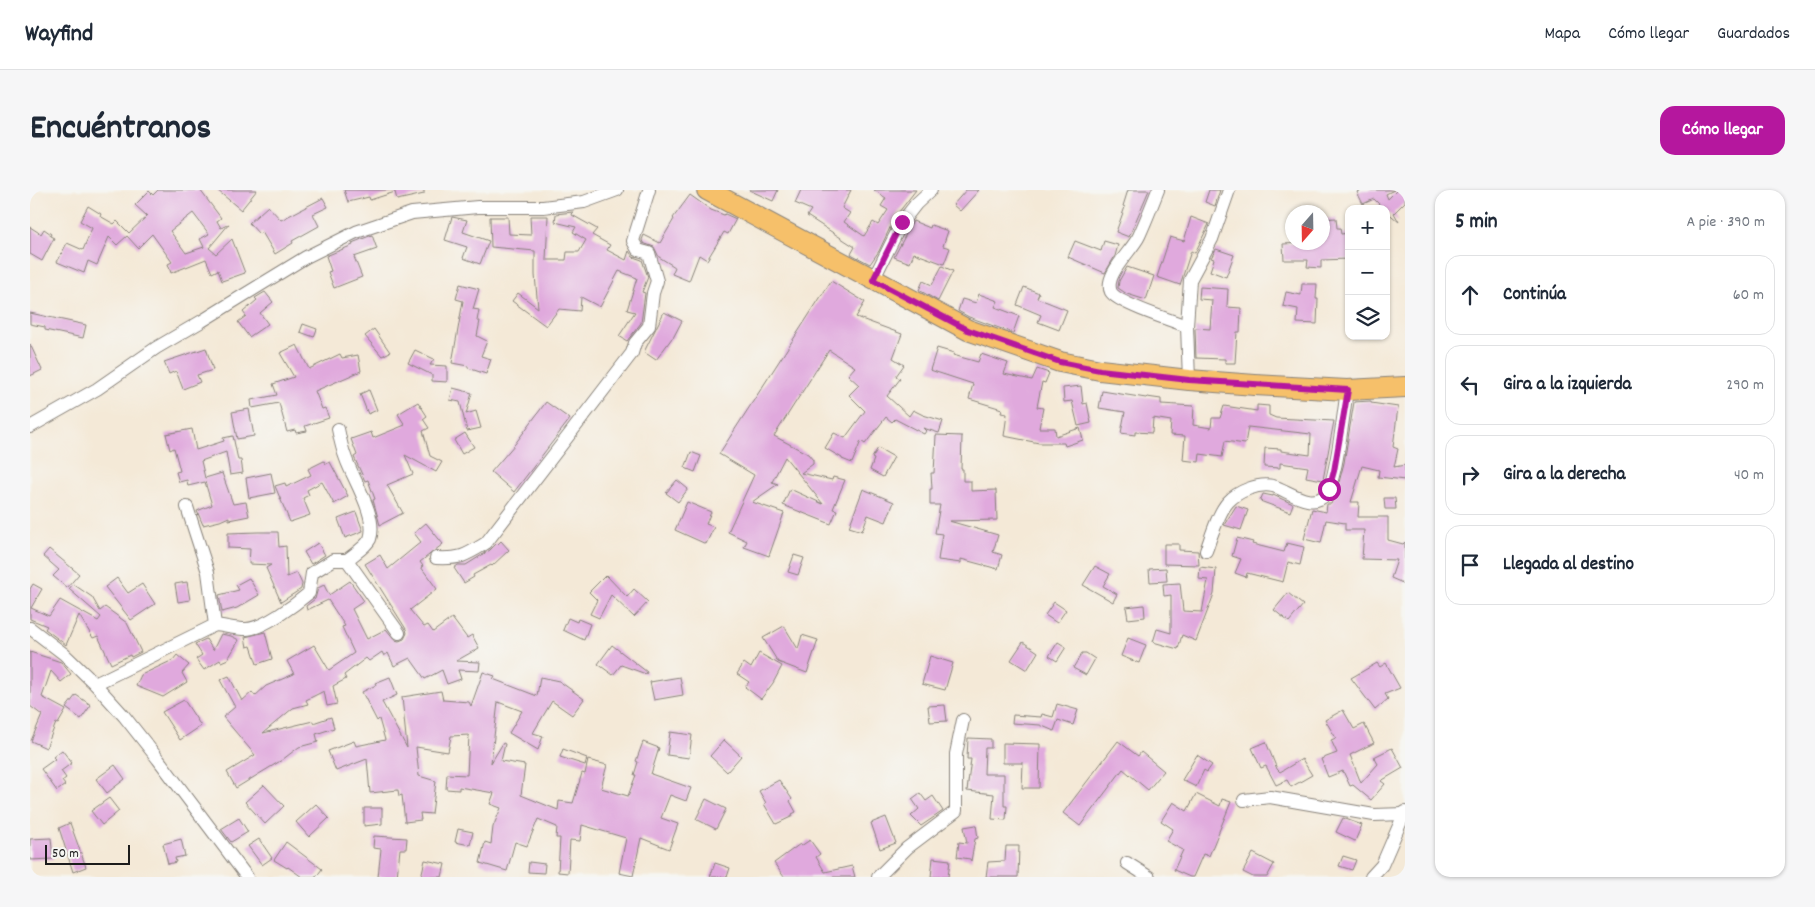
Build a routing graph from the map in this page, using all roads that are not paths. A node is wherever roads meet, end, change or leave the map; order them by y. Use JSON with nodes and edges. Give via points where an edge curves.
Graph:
{"nodes":[{"id":1,"x":616,"y":190,"type":"edge"},
{"id":2,"x":648,"y":190,"type":"edge"},
{"id":3,"x":707,"y":190,"type":"edge"},
{"id":4,"x":931,"y":190,"type":"edge"},
{"id":5,"x":1158,"y":190,"type":"edge"},
{"id":6,"x":1229,"y":190,"type":"edge"},
{"id":7,"x":873,"y":280,"type":"junction"},
{"id":8,"x":1188,"y":326,"type":"junction"},
{"id":9,"x":1189,"y":380,"type":"junction"},
{"id":10,"x":1405,"y":387,"type":"edge"},
{"id":11,"x":1348,"y":390,"type":"junction"},
{"id":12,"x":30,"y":428,"type":"edge"},
{"id":13,"x":338,"y":429,"type":"dead end"},
{"id":14,"x":187,"y":507,"type":"dead end"},
{"id":15,"x":1206,"y":551,"type":"dead end"},
{"id":16,"x":436,"y":558,"type":"dead end"},
{"id":17,"x":347,"y":560,"type":"junction"},
{"id":18,"x":215,"y":624,"type":"junction"},
{"id":19,"x":30,"y":628,"type":"edge"},
{"id":20,"x":399,"y":633,"type":"dead end"},
{"id":21,"x":95,"y":684,"type":"junction"},
{"id":22,"x":963,"y":720,"type":"dead end"},
{"id":23,"x":1244,"y":800,"type":"dead end"},
{"id":24,"x":1405,"y":813,"type":"edge"},
{"id":25,"x":1126,"y":863,"type":"dead end"},
{"id":26,"x":247,"y":877,"type":"edge"},
{"id":27,"x":878,"y":877,"type":"edge"},
{"id":28,"x":1149,"y":877,"type":"edge"},
{"id":29,"x":1371,"y":877,"type":"edge"}],
"edges":[{"from":1,"to":12,"type":"street","via":[[584,202],[412,213],[356,232],[244,294],[97,389]]},
{"from":2,"to":16,"type":"street","via":[[633,241],[638,250],[649,254],[657,281],[649,326],[486,543],[455,559]]},
{"from":3,"to":7,"type":"main road"},
{"from":4,"to":7,"type":"street","via":[[902,222]]},
{"from":5,"to":8,"type":"street","via":[[1139,238],[1114,271],[1109,284],[1112,293],[1122,301]]},
{"from":6,"to":8,"type":"street","via":[[1212,239],[1190,280]]},
{"from":7,"to":9,"type":"main road","via":[[968,330],[1036,355],[1100,370]]},
{"from":8,"to":9,"type":"street"},
{"from":9,"to":11,"type":"main road"},
{"from":10,"to":11,"type":"main road"},
{"from":11,"to":15,"type":"street","via":[[1334,471],[1325,495],[1310,501],[1273,486],[1252,487],[1228,502]]},
{"from":13,"to":17,"type":"street","via":[[346,460],[371,518],[369,539]]},
{"from":14,"to":18,"type":"street","via":[[208,572]]},
{"from":17,"to":18,"type":"street","via":[[333,560],[312,573],[309,593],[262,624],[248,629]]},
{"from":17,"to":20,"type":"street"},
{"from":18,"to":21,"type":"street"},
{"from":19,"to":21,"type":"street"},
{"from":21,"to":26,"type":"street","via":[[158,759]]},
{"from":22,"to":27,"type":"street","via":[[956,754],[956,811],[907,848]]},
{"from":23,"to":24,"type":"street","via":[[1270,797],[1374,815]]},
{"from":24,"to":29,"type":"street","via":[[1382,865]]},
{"from":25,"to":28,"type":"street"}]}
